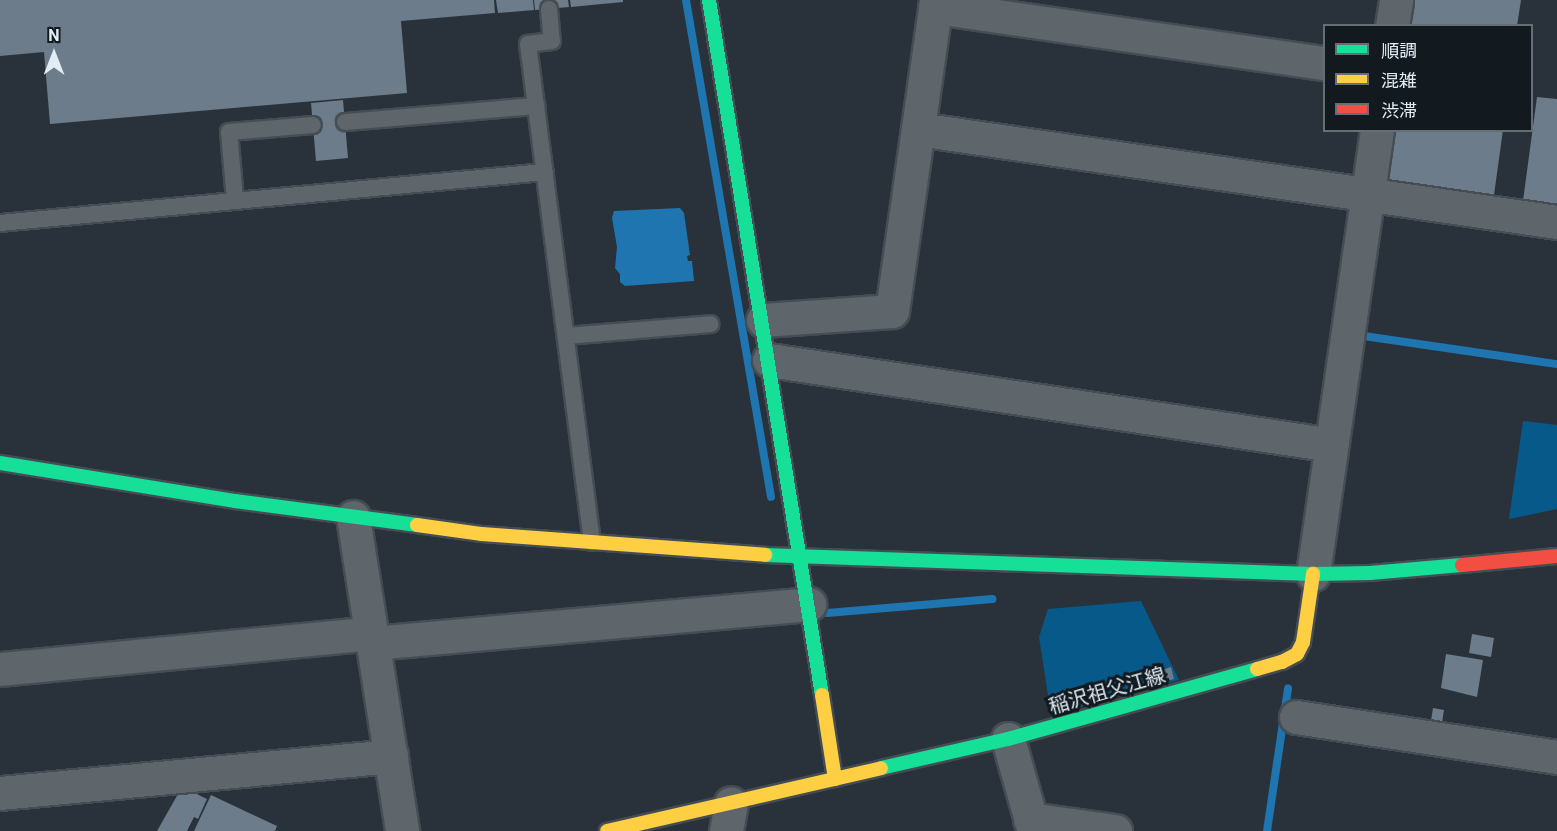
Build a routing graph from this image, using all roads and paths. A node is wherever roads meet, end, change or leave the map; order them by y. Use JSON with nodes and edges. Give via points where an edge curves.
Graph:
{"nodes":[{"id":1,"x":709,"y":0,"type":"edge"},
{"id":2,"x":1396,"y":0,"type":"edge"},
{"id":3,"x":936,"y":4,"type":"edge"},
{"id":4,"x":549,"y":9,"type":"dead end"},
{"id":5,"x":1392,"y":24,"type":"edge"},
{"id":6,"x":1323,"y":63,"type":"edge"},
{"id":7,"x":536,"y":106,"type":"junction"},
{"id":8,"x":345,"y":122,"type":"dead end"},
{"id":9,"x":313,"y":125,"type":"dead end"},
{"id":10,"x":918,"y":129,"type":"junction"},
{"id":11,"x":1377,"y":132,"type":"edge"},
{"id":12,"x":545,"y":172,"type":"junction"},
{"id":13,"x":1368,"y":194,"type":"junction"},
{"id":14,"x":235,"y":200,"type":"junction"},
{"id":15,"x":0,"y":222,"type":"edge"},
{"id":16,"x":1557,"y":222,"type":"edge"},
{"id":17,"x":763,"y":320,"type":"junction"},
{"id":18,"x":711,"y":324,"type":"dead end"},
{"id":19,"x":566,"y":336,"type":"junction"},
{"id":20,"x":769,"y":360,"type":"junction"},
{"id":21,"x":1332,"y":445,"type":"junction"},
{"id":22,"x":0,"y":463,"type":"edge"},
{"id":23,"x":353,"y":517,"type":"junction"},
{"id":24,"x":592,"y":542,"type":"junction"},
{"id":25,"x":1557,"y":556,"type":"edge"},
{"id":26,"x":802,"y":558,"type":"junction"},
{"id":27,"x":1313,"y":574,"type":"junction"},
{"id":28,"x":809,"y":604,"type":"junction"},
{"id":29,"x":372,"y":638,"type":"junction"},
{"id":30,"x":0,"y":669,"type":"edge"},
{"id":31,"x":1296,"y":717,"type":"dead end"},
{"id":32,"x":1008,"y":739,"type":"junction"},
{"id":33,"x":391,"y":756,"type":"junction"},
{"id":34,"x":1557,"y":757,"type":"edge"},
{"id":35,"x":835,"y":779,"type":"junction"},
{"id":36,"x":0,"y":793,"type":"edge"},
{"id":37,"x":729,"y":817,"type":"edge"},
{"id":38,"x":1032,"y":825,"type":"edge"},
{"id":39,"x":402,"y":831,"type":"edge"},
{"id":40,"x":607,"y":831,"type":"edge"},
{"id":41,"x":1115,"y":831,"type":"edge"}],
"edges":[{"from":1,"to":17,"type":"street"},
{"from":2,"to":5,"type":"street"},
{"from":3,"to":6,"type":"street"},
{"from":3,"to":10,"type":"street"},
{"from":4,"to":7,"type":"lane","via":[[552,41],[528,44]]},
{"from":7,"to":8,"type":"lane"},
{"from":7,"to":12,"type":"lane"},
{"from":9,"to":14,"type":"lane","via":[[229,132]]},
{"from":10,"to":13,"type":"street"},
{"from":10,"to":17,"type":"street","via":[[892,311]]},
{"from":11,"to":13,"type":"street"},
{"from":12,"to":14,"type":"lane"},
{"from":12,"to":19,"type":"lane"},
{"from":13,"to":16,"type":"street"},
{"from":13,"to":21,"type":"street"},
{"from":14,"to":15,"type":"lane"},
{"from":17,"to":20,"type":"street"},
{"from":18,"to":19,"type":"lane"},
{"from":19,"to":24,"type":"lane"},
{"from":20,"to":21,"type":"street"},
{"from":20,"to":26,"type":"street"},
{"from":21,"to":27,"type":"street"},
{"from":22,"to":23,"type":"street"},
{"from":23,"to":24,"type":"street","via":[[482,534]]},
{"from":23,"to":29,"type":"street"},
{"from":24,"to":26,"type":"street"},
{"from":25,"to":27,"type":"street","via":[[1370,573]]},
{"from":26,"to":27,"type":"street"},
{"from":26,"to":28,"type":"street"},
{"from":27,"to":32,"type":"street","name":"稲沢祖父江線","via":[[1303,642],[1297,654],[1282,662]]},
{"from":28,"to":29,"type":"street"},
{"from":28,"to":35,"type":"street"},
{"from":29,"to":30,"type":"street"},
{"from":29,"to":33,"type":"street"},
{"from":31,"to":34,"type":"street"},
{"from":32,"to":35,"type":"street","name":"稲沢祖父江線"},
{"from":32,"to":38,"type":"street"},
{"from":33,"to":36,"type":"street"},
{"from":33,"to":39,"type":"street"},
{"from":35,"to":37,"type":"street","name":"稲沢祖父江線"},
{"from":37,"to":40,"type":"street","name":"稲沢祖父江線"},
{"from":38,"to":41,"type":"street"}]}
